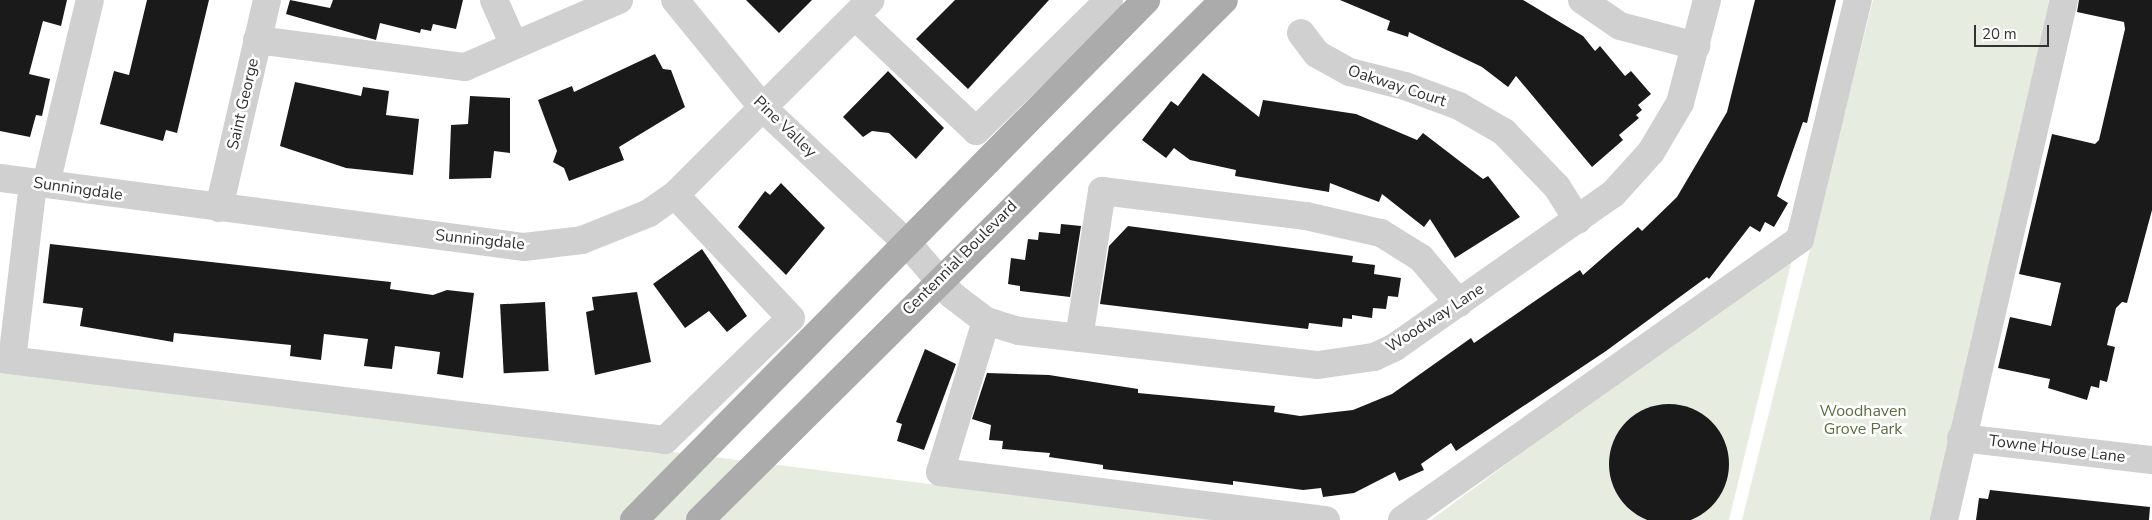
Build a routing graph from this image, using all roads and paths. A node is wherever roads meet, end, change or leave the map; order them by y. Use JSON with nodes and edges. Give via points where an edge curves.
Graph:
{"nodes":[{"id":1,"x":90,"y":0,"type":"edge"},
{"id":2,"x":267,"y":0,"type":"edge"},
{"id":3,"x":494,"y":0,"type":"edge"},
{"id":4,"x":619,"y":0,"type":"edge"},
{"id":5,"x":675,"y":0,"type":"edge"},
{"id":6,"x":1110,"y":0,"type":"edge"},
{"id":7,"x":1146,"y":0,"type":"edge"},
{"id":8,"x":1224,"y":0,"type":"edge"},
{"id":9,"x":1582,"y":0,"type":"edge"},
{"id":10,"x":1707,"y":0,"type":"edge"},
{"id":11,"x":1858,"y":0,"type":"edge"},
{"id":12,"x":2064,"y":0,"type":"edge"},
{"id":13,"x":863,"y":8,"type":"edge"},
{"id":14,"x":1301,"y":33,"type":"dead end"},
{"id":15,"x":257,"y":40,"type":"junction"},
{"id":16,"x":513,"y":43,"type":"junction"},
{"id":17,"x":1696,"y":46,"type":"junction"},
{"id":18,"x":763,"y":108,"type":"junction"},
{"id":19,"x":0,"y":178,"type":"edge"},
{"id":20,"x":39,"y":184,"type":"junction"},
{"id":21,"x":675,"y":195,"type":"junction"},
{"id":22,"x":219,"y":208,"type":"junction"},
{"id":23,"x":1578,"y":220,"type":"junction"},
{"id":24,"x":907,"y":243,"type":"junction"},
{"id":25,"x":938,"y":280,"type":"junction"},
{"id":26,"x":1459,"y":303,"type":"junction"},
{"id":27,"x":986,"y":321,"type":"junction"},
{"id":28,"x":1079,"y":338,"type":"junction"},
{"id":29,"x":6,"y":359,"type":"edge"},
{"id":30,"x":1961,"y":438,"type":"junction"},
{"id":31,"x":2152,"y":460,"type":"edge"},
{"id":32,"x":634,"y":520,"type":"edge"},
{"id":33,"x":700,"y":520,"type":"edge"},
{"id":34,"x":1326,"y":520,"type":"edge"},
{"id":35,"x":1402,"y":520,"type":"edge"},
{"id":36,"x":1944,"y":520,"type":"edge"}],
"edges":[{"from":1,"to":20,"type":"street"},
{"from":2,"to":15,"type":"street","name":"Saint George"},
{"from":3,"to":16,"type":"street"},
{"from":4,"to":16,"type":"street"},
{"from":5,"to":18,"type":"street","name":"Pine Valley"},
{"from":6,"to":13,"type":"street","via":[[976,131]]},
{"from":7,"to":24,"type":"main road"},
{"from":8,"to":25,"type":"main road","name":"Centennial Boulevard"},
{"from":9,"to":17,"type":"street","via":[[1620,26]]},
{"from":10,"to":17,"type":"street","name":"Woodway Lane"},
{"from":11,"to":35,"type":"street","via":[[1800,239]]},
{"from":12,"to":30,"type":"street"},
{"from":13,"to":18,"type":"street","name":"Sunningdale"},
{"from":14,"to":23,"type":"street","name":"Oakway Court","via":[[1318,54],[1350,72],[1405,86],[1459,106],[1504,132],[1557,187]]},
{"from":15,"to":16,"type":"street","via":[[464,67]]},
{"from":15,"to":22,"type":"street","name":"Saint George"},
{"from":17,"to":23,"type":"street","name":"Woodway Lane","via":[[1680,103],[1651,152],[1613,194]]},
{"from":18,"to":21,"type":"street","name":"Sunningdale"},
{"from":18,"to":24,"type":"street","name":"Pine Valley"},
{"from":19,"to":20,"type":"street","name":"Sunningdale"},
{"from":20,"to":22,"type":"street","name":"Sunningdale"},
{"from":20,"to":29,"type":"street"},
{"from":21,"to":22,"type":"street","name":"Sunningdale","via":[[649,213],[582,240],[524,247]]},
{"from":21,"to":29,"type":"street","via":[[791,318],[665,440]]},
{"from":23,"to":26,"type":"street","name":"Woodway Lane"},
{"from":24,"to":25,"type":"street","name":"Pine Valley"},
{"from":24,"to":32,"type":"main road"},
{"from":25,"to":27,"type":"street","name":"Woodway Lane"},
{"from":25,"to":33,"type":"main road","name":"Centennial Boulevard"},
{"from":26,"to":28,"type":"street","name":"Woodway Lane","via":[[1388,350],[1318,365]]},
{"from":26,"to":28,"type":"street","via":[[1421,258],[1381,233],[1306,216],[1102,191]]},
{"from":27,"to":28,"type":"street","name":"Woodway Lane","via":[[1018,331]]},
{"from":27,"to":34,"type":"street","via":[[940,472]]},
{"from":30,"to":31,"type":"street","name":"Towne House Lane"},
{"from":30,"to":36,"type":"street"}]}
